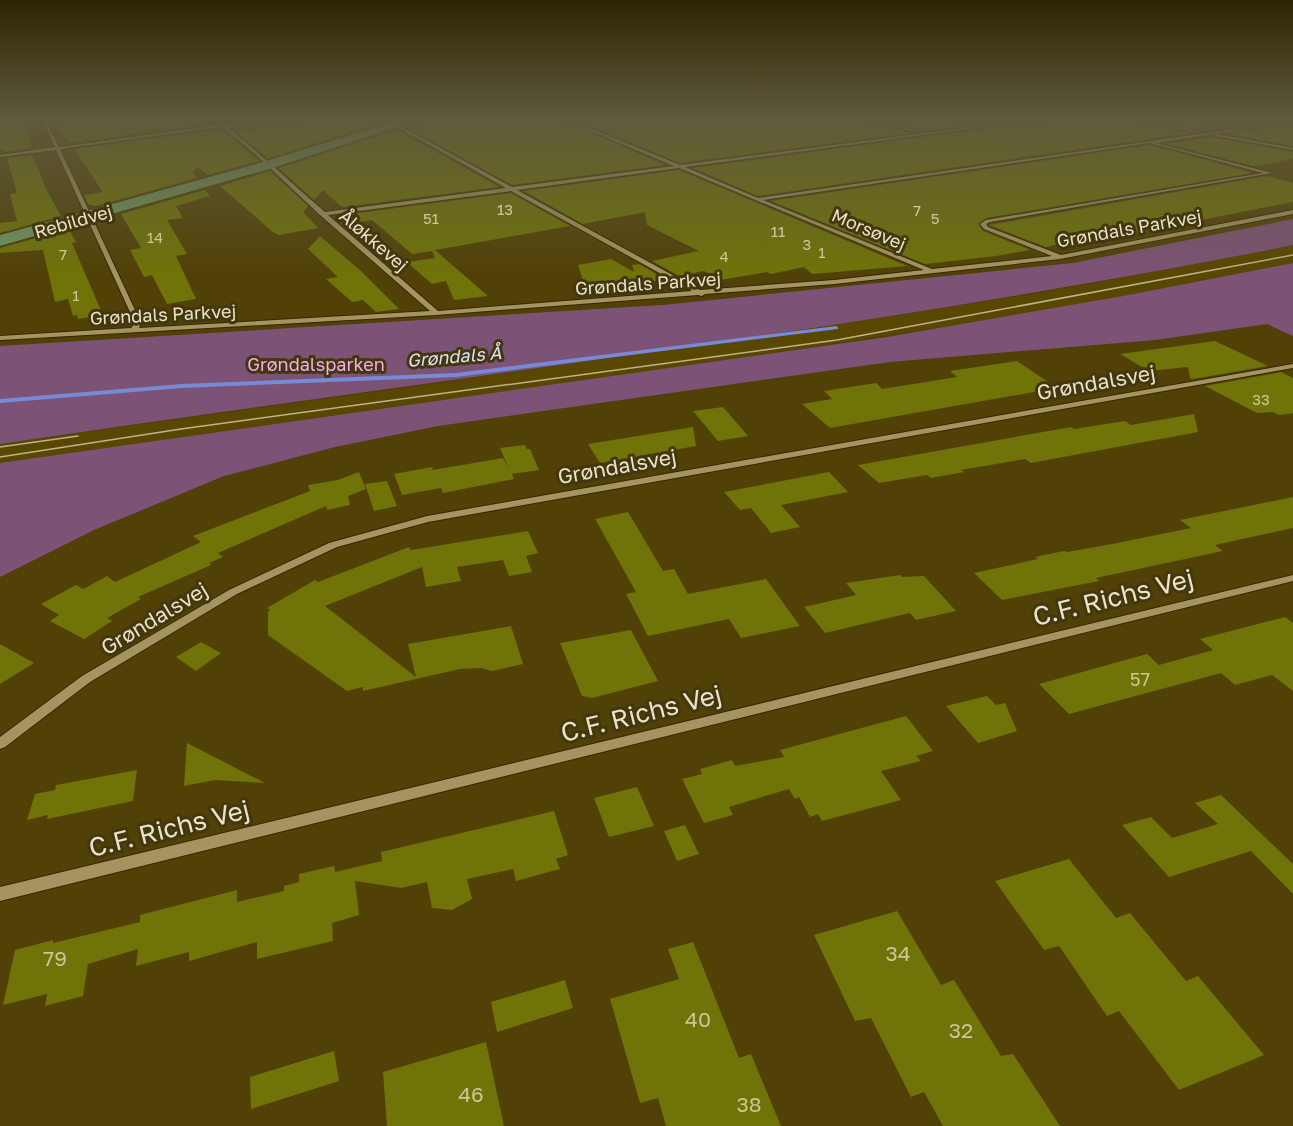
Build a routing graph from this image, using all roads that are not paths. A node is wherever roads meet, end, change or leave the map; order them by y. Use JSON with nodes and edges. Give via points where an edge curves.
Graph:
{"nodes":[{"id":1,"x":69,"y":170,"type":"edge"},
{"id":2,"x":252,"y":170,"type":"edge"},
{"id":3,"x":273,"y":170,"type":"edge"},
{"id":4,"x":479,"y":170,"type":"edge"},
{"id":5,"x":652,"y":170,"type":"edge"},
{"id":6,"x":686,"y":170,"type":"edge"},
{"id":7,"x":961,"y":170,"type":"edge"},
{"id":8,"x":1260,"y":170,"type":"edge"},
{"id":9,"x":515,"y":189,"type":"junction"},
{"id":10,"x":759,"y":199,"type":"junction"},
{"id":11,"x":1293,"y":212,"type":"edge"},
{"id":12,"x":322,"y":214,"type":"junction"},
{"id":13,"x":88,"y":216,"type":"junction"},
{"id":14,"x":0,"y":241,"type":"edge"},
{"id":15,"x":1060,"y":257,"type":"junction"},
{"id":16,"x":934,"y":273,"type":"junction"},
{"id":17,"x":703,"y":294,"type":"junction"},
{"id":18,"x":435,"y":313,"type":"junction"},
{"id":19,"x":134,"y":330,"type":"junction"},
{"id":20,"x":0,"y":338,"type":"edge"},
{"id":21,"x":1293,"y":366,"type":"edge"},
{"id":22,"x":1293,"y":578,"type":"edge"},
{"id":23,"x":0,"y":744,"type":"edge"},
{"id":24,"x":0,"y":894,"type":"edge"}],
"edges":[{"from":1,"to":13,"type":"street"},
{"from":2,"to":13,"type":"main road","name":"Rebildvej"},
{"from":3,"to":12,"type":"street","name":"Åløkkevej"},
{"from":4,"to":9,"type":"street"},
{"from":5,"to":9,"type":"street"},
{"from":6,"to":10,"type":"street","name":"Morsøvej"},
{"from":7,"to":10,"type":"street"},
{"from":8,"to":15,"type":"street","via":[[1270,172],[983,224]]},
{"from":9,"to":12,"type":"street"},
{"from":9,"to":17,"type":"street"},
{"from":10,"to":16,"type":"street","name":"Morsøvej"},
{"from":11,"to":15,"type":"street","name":"Grøndals Parkvej"},
{"from":12,"to":18,"type":"street","name":"Åløkkevej"},
{"from":13,"to":14,"type":"main road","name":"Rebildvej"},
{"from":13,"to":19,"type":"street","via":[[138,323]]},
{"from":15,"to":16,"type":"street","name":"Grøndals Parkvej"},
{"from":16,"to":17,"type":"street","name":"Grøndals Parkvej"},
{"from":17,"to":18,"type":"street","name":"Grøndals Parkvej"},
{"from":18,"to":19,"type":"street","name":"Grøndals Parkvej"},
{"from":19,"to":20,"type":"street","name":"Grøndals Parkvej"},
{"from":21,"to":23,"type":"street","name":"Grøndalsvej","via":[[427,519],[333,544],[233,592],[96,673]]},
{"from":22,"to":24,"type":"street","name":"C.F. Richs Vej"}]}
